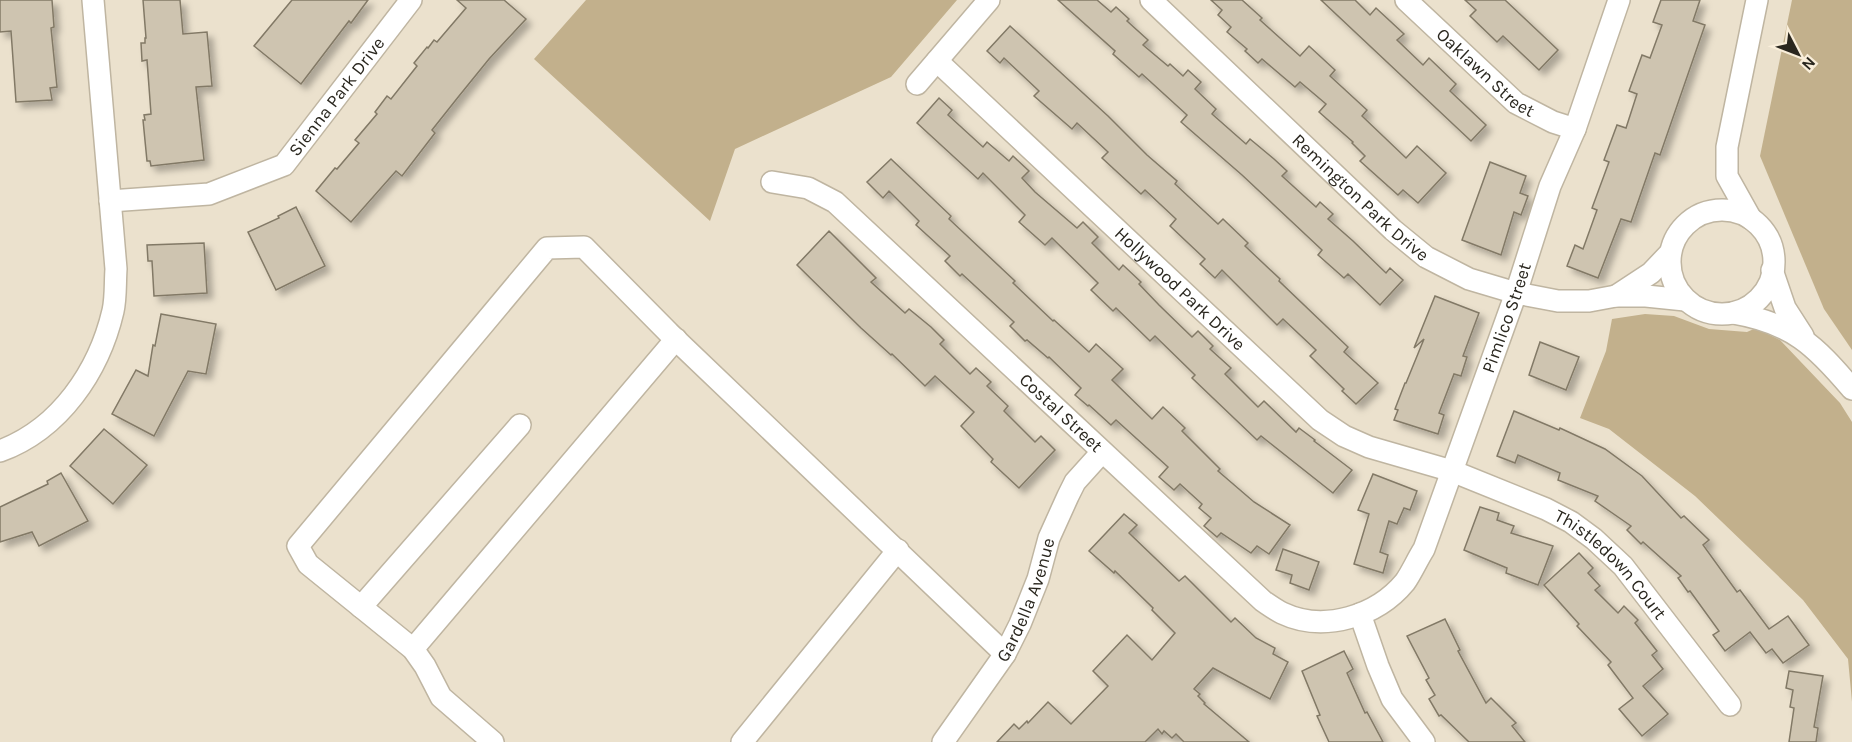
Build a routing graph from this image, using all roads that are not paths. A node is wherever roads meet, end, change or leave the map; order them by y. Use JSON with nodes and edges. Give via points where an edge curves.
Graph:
{"nodes":[{"id":1,"x":93,"y":0,"type":"edge"},
{"id":2,"x":411,"y":0,"type":"edge"},
{"id":3,"x":989,"y":0,"type":"edge"},
{"id":4,"x":1151,"y":0,"type":"edge"},
{"id":5,"x":1406,"y":0,"type":"edge"},
{"id":6,"x":1619,"y":0,"type":"edge"},
{"id":7,"x":1757,"y":0,"type":"edge"},
{"id":8,"x":937,"y":61,"type":"junction"},
{"id":9,"x":917,"y":84,"type":"dead end"},
{"id":10,"x":1575,"y":129,"type":"junction"},
{"id":11,"x":1727,"y":176,"type":"junction"},
{"id":12,"x":772,"y":182,"type":"dead end"},
{"id":13,"x":110,"y":201,"type":"junction"},
{"id":14,"x":1701,"y":214,"type":"junction"},
{"id":15,"x":1751,"y":219,"type":"junction"},
{"id":16,"x":1671,"y":253,"type":"junction"},
{"id":17,"x":1772,"y":270,"type":"junction"},
{"id":18,"x":1516,"y":293,"type":"junction"},
{"id":19,"x":1616,"y":296,"type":"junction"},
{"id":20,"x":1685,"y":300,"type":"junction"},
{"id":21,"x":1733,"y":313,"type":"junction"},
{"id":22,"x":676,"y":339,"type":"junction"},
{"id":23,"x":1805,"y":339,"type":"junction"},
{"id":24,"x":1852,"y":389,"type":"edge"},
{"id":25,"x":520,"y":425,"type":"dead end"},
{"id":26,"x":0,"y":451,"type":"edge"},
{"id":27,"x":1101,"y":452,"type":"junction"},
{"id":28,"x":1452,"y":471,"type":"junction"},
{"id":29,"x":898,"y":550,"type":"junction"},
{"id":30,"x":361,"y":606,"type":"junction"},
{"id":31,"x":1360,"y":614,"type":"junction"},
{"id":32,"x":413,"y":648,"type":"junction"},
{"id":33,"x":1005,"y":654,"type":"junction"},
{"id":34,"x":1730,"y":705,"type":"dead end"},
{"id":35,"x":493,"y":742,"type":"edge"},
{"id":36,"x":742,"y":742,"type":"edge"},
{"id":37,"x":943,"y":742,"type":"edge"},
{"id":38,"x":1424,"y":742,"type":"edge"}],
"edges":[{"from":1,"to":13,"type":"street"},
{"from":2,"to":13,"type":"street","name":"Sienna Park Drive","via":[[284,165],[209,194]]},
{"from":3,"to":8,"type":"street"},
{"from":4,"to":18,"type":"street","name":"Remington Park Drive","via":[[1392,230],[1426,257],[1469,279]]},
{"from":5,"to":10,"type":"street","name":"Oaklawn Street","via":[[1516,103]]},
{"from":6,"to":10,"type":"street","name":"Pimlico Street"},
{"from":7,"to":11,"type":"street","via":[[1727,147]]},
{"from":8,"to":9,"type":"street"},
{"from":8,"to":28,"type":"street","name":"Hollywood Park Drive","via":[[1320,420],[1369,447]]},
{"from":10,"to":18,"type":"street","name":"Pimlico Street","via":[[1550,186]]},
{"from":11,"to":14,"type":"street"},
{"from":11,"to":15,"type":"street"},
{"from":12,"to":27,"type":"street","name":"Costal Street","via":[[808,188],[835,202]]},
{"from":13,"to":26,"type":"street","via":[[116,269],[114,310],[99,354],[64,408],[34,432]]},
{"from":14,"to":15,"type":"street","via":[[1718,210]]},
{"from":14,"to":16,"type":"street","via":[[1676,237]]},
{"from":15,"to":17,"type":"street","via":[[1771,246]]},
{"from":16,"to":19,"type":"street","name":"Remington Park Drive","via":[[1651,273]]},
{"from":16,"to":20,"type":"street","via":[[1672,278]]},
{"from":17,"to":21,"type":"street","via":[[1762,295]]},
{"from":17,"to":23,"type":"street","via":[[1785,308]]},
{"from":18,"to":19,"type":"street","name":"Remington Park Drive","via":[[1588,302]]},
{"from":18,"to":28,"type":"street","name":"Pimlico Street"},
{"from":19,"to":20,"type":"street","name":"Remington Park Drive"},
{"from":20,"to":21,"type":"street","via":[[1716,314]]},
{"from":21,"to":23,"type":"street","via":[[1776,323]]},
{"from":22,"to":29,"type":"street"},
{"from":22,"to":30,"type":"street","via":[[584,247],[547,248],[298,546],[308,564]]},
{"from":22,"to":32,"type":"street"},
{"from":23,"to":24,"type":"street"},
{"from":25,"to":30,"type":"street"},
{"from":27,"to":31,"type":"street","name":"Costal Street","via":[[1263,601],[1283,614],[1325,621]]},
{"from":27,"to":33,"type":"street","name":"Gardella Avenue","via":[[1068,496]]},
{"from":28,"to":31,"type":"street","name":"Pimlico Street","via":[[1424,549],[1405,582],[1382,603]]},
{"from":28,"to":34,"type":"street","name":"Thistledown Court","via":[[1546,509],[1594,539],[1623,566]]},
{"from":29,"to":33,"type":"street"},
{"from":29,"to":36,"type":"street"},
{"from":30,"to":32,"type":"street"},
{"from":31,"to":38,"type":"street","via":[[1392,699]]},
{"from":32,"to":35,"type":"street","via":[[441,697]]},
{"from":33,"to":37,"type":"street","name":"Gardella Avenue"}]}
